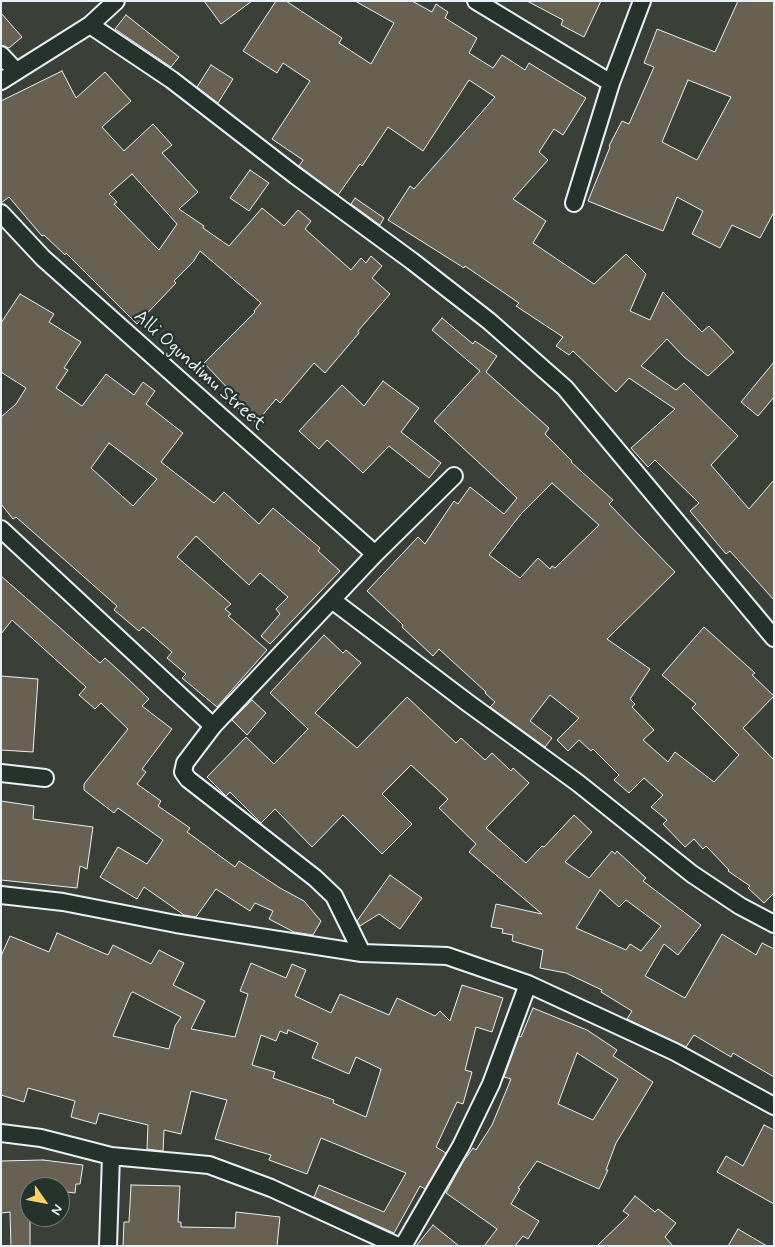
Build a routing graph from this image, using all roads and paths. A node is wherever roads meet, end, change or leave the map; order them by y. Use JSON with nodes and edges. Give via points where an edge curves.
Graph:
{"nodes":[{"id":1,"x":116,"y":1,"type":"edge"},
{"id":2,"x":476,"y":1,"type":"edge"},
{"id":3,"x":642,"y":1,"type":"edge"},
{"id":4,"x":90,"y":25,"type":"junction"},
{"id":5,"x":1,"y":55,"type":"edge"},
{"id":6,"x":16,"y":71,"type":"junction"},
{"id":7,"x":1,"y":81,"type":"edge"},
{"id":8,"x":611,"y":83,"type":"junction"},
{"id":9,"x":574,"y":203,"type":"dead end"},
{"id":10,"x":1,"y":214,"type":"edge"},
{"id":11,"x":454,"y":476,"type":"dead end"},
{"id":12,"x":1,"y":529,"type":"edge"},
{"id":13,"x":375,"y":554,"type":"junction"},
{"id":14,"x":332,"y":600,"type":"junction"},
{"id":15,"x":774,"y":638,"type":"edge"},
{"id":16,"x":213,"y":726,"type":"junction"},
{"id":17,"x":1,"y":773,"type":"edge"},
{"id":18,"x":45,"y":778,"type":"dead end"},
{"id":19,"x":1,"y":894,"type":"edge"},
{"id":20,"x":774,"y":924,"type":"edge"},
{"id":21,"x":362,"y":953,"type":"junction"},
{"id":22,"x":528,"y":984,"type":"junction"},
{"id":23,"x":774,"y":1106,"type":"edge"},
{"id":24,"x":1,"y":1133,"type":"edge"},
{"id":25,"x":111,"y":1156,"type":"junction"},
{"id":26,"x":108,"y":1246,"type":"edge"},
{"id":27,"x":398,"y":1246,"type":"edge"},
{"id":28,"x":403,"y":1246,"type":"edge"}],
"edges":[{"from":1,"to":4,"type":"street"},
{"from":2,"to":8,"type":"street"},
{"from":3,"to":8,"type":"street"},
{"from":4,"to":6,"type":"street"},
{"from":4,"to":15,"type":"street","via":[[172,80],[412,261],[489,321],[565,388]]},
{"from":5,"to":6,"type":"street"},
{"from":6,"to":7,"type":"street"},
{"from":8,"to":9,"type":"street"},
{"from":10,"to":13,"type":"street","name":"Alli Ogundimu Street","via":[[43,258]]},
{"from":11,"to":13,"type":"street"},
{"from":12,"to":16,"type":"street"},
{"from":13,"to":14,"type":"street"},
{"from":14,"to":16,"type":"street"},
{"from":14,"to":20,"type":"street","via":[[578,783],[692,874]]},
{"from":16,"to":21,"type":"street","via":[[185,763],[183,772],[334,896]]},
{"from":17,"to":18,"type":"street"},
{"from":19,"to":21,"type":"street"},
{"from":21,"to":22,"type":"street","via":[[447,956]]},
{"from":22,"to":23,"type":"street","via":[[675,1052]]},
{"from":22,"to":28,"type":"street","via":[[491,1084],[461,1146]]},
{"from":24,"to":25,"type":"street","via":[[40,1138]]},
{"from":25,"to":26,"type":"street"},
{"from":25,"to":27,"type":"street","via":[[209,1165],[271,1188]]}]}
